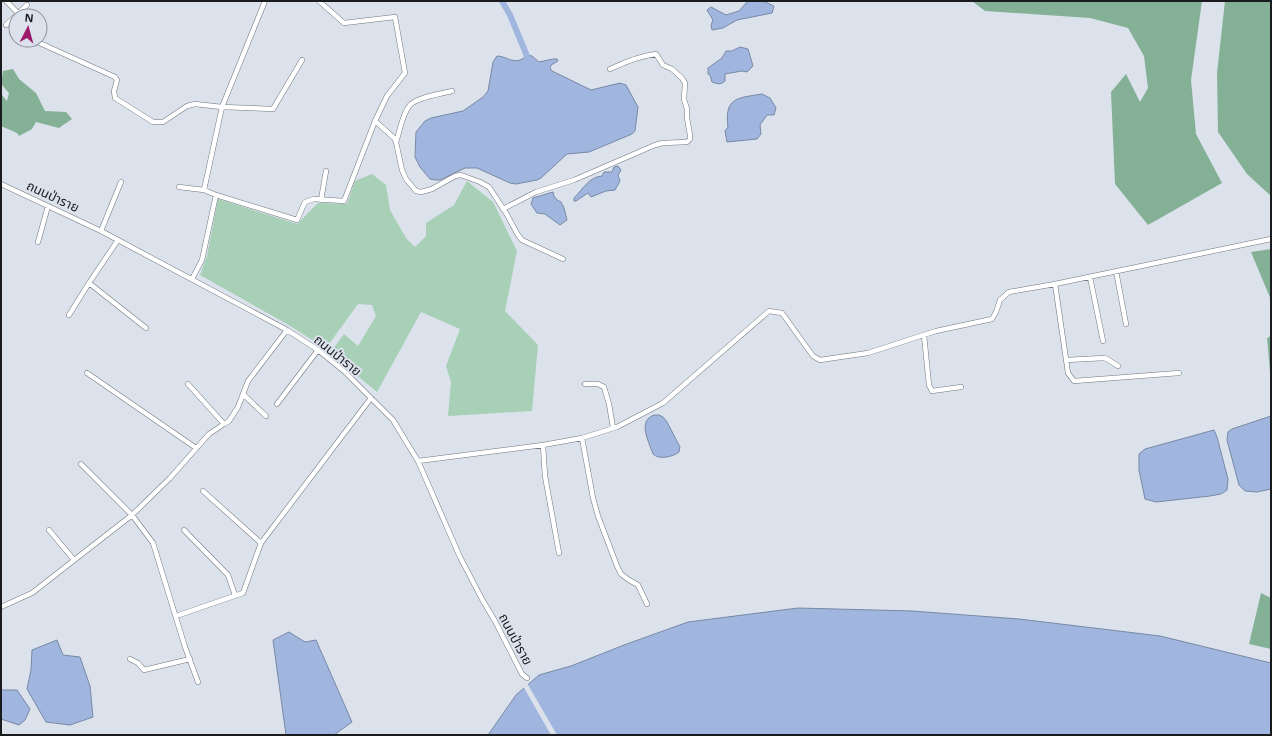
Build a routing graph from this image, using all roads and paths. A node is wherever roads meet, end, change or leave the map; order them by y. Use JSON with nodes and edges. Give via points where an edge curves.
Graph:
{"nodes":[{"id":1,"x":265,"y":1,"type":"edge"},
{"id":2,"x":319,"y":1,"type":"edge"},
{"id":3,"x":27,"y":5,"type":"dead end"},
{"id":4,"x":24,"y":8,"type":"edge"},
{"id":5,"x":48,"y":47,"type":"edge"},
{"id":6,"x":302,"y":60,"type":"dead end"},
{"id":7,"x":610,"y":69,"type":"dead end"},
{"id":8,"x":452,"y":91,"type":"dead end"},
{"id":9,"x":222,"y":107,"type":"junction"},
{"id":10,"x":376,"y":121,"type":"junction"},
{"id":11,"x":396,"y":142,"type":"junction"},
{"id":12,"x":326,"y":171,"type":"dead end"},
{"id":13,"x":121,"y":182,"type":"dead end"},
{"id":14,"x":1,"y":184,"type":"edge"},
{"id":15,"x":179,"y":187,"type":"dead end"},
{"id":16,"x":204,"y":190,"type":"junction"},
{"id":17,"x":216,"y":195,"type":"junction"},
{"id":18,"x":321,"y":200,"type":"junction"},
{"id":19,"x":48,"y":206,"type":"junction"},
{"id":20,"x":503,"y":209,"type":"junction"},
{"id":21,"x":101,"y":231,"type":"junction"},
{"id":22,"x":1271,"y":238,"type":"edge"},
{"id":23,"x":118,"y":240,"type":"junction"},
{"id":24,"x":38,"y":242,"type":"dead end"},
{"id":25,"x":563,"y":259,"type":"dead end"},
{"id":26,"x":1116,"y":271,"type":"junction"},
{"id":27,"x":1090,"y":277,"type":"junction"},
{"id":28,"x":192,"y":279,"type":"junction"},
{"id":29,"x":89,"y":283,"type":"junction"},
{"id":30,"x":1055,"y":284,"type":"junction"},
{"id":31,"x":69,"y":315,"type":"dead end"},
{"id":32,"x":1126,"y":324,"type":"dead end"},
{"id":33,"x":146,"y":328,"type":"dead end"},
{"id":34,"x":287,"y":330,"type":"junction"},
{"id":35,"x":924,"y":335,"type":"junction"},
{"id":36,"x":1103,"y":342,"type":"dead end"},
{"id":37,"x":318,"y":350,"type":"junction"},
{"id":38,"x":1066,"y":360,"type":"junction"},
{"id":39,"x":1118,"y":366,"type":"dead end"},
{"id":40,"x":87,"y":373,"type":"dead end"},
{"id":41,"x":1178,"y":373,"type":"dead end"},
{"id":42,"x":188,"y":384,"type":"dead end"},
{"id":43,"x":585,"y":384,"type":"dead end"},
{"id":44,"x":961,"y":388,"type":"dead end"},
{"id":45,"x":244,"y":395,"type":"junction"},
{"id":46,"x":371,"y":398,"type":"junction"},
{"id":47,"x":277,"y":404,"type":"dead end"},
{"id":48,"x":266,"y":416,"type":"dead end"},
{"id":49,"x":224,"y":424,"type":"junction"},
{"id":50,"x":613,"y":428,"type":"junction"},
{"id":51,"x":582,"y":438,"type":"junction"},
{"id":52,"x":543,"y":446,"type":"junction"},
{"id":53,"x":196,"y":448,"type":"junction"},
{"id":54,"x":418,"y":461,"type":"junction"},
{"id":55,"x":81,"y":464,"type":"dead end"},
{"id":56,"x":203,"y":491,"type":"dead end"},
{"id":57,"x":132,"y":515,"type":"junction"},
{"id":58,"x":49,"y":530,"type":"dead end"},
{"id":59,"x":184,"y":530,"type":"dead end"},
{"id":60,"x":261,"y":543,"type":"junction"},
{"id":61,"x":559,"y":553,"type":"dead end"},
{"id":62,"x":74,"y":560,"type":"junction"},
{"id":63,"x":236,"y":595,"type":"junction"},
{"id":64,"x":646,"y":604,"type":"dead end"},
{"id":65,"x":1,"y":607,"type":"edge"},
{"id":66,"x":179,"y":615,"type":"dead end"},
{"id":67,"x":130,"y":659,"type":"dead end"},
{"id":68,"x":190,"y":659,"type":"junction"},
{"id":69,"x":527,"y":678,"type":"dead end"},
{"id":70,"x":198,"y":682,"type":"dead end"}],
"edges":[{"from":1,"to":9,"type":"street"},
{"from":2,"to":10,"type":"street","via":[[344,23],[395,17],[405,73],[387,96]]},
{"from":3,"to":4,"type":"street"},
{"from":5,"to":9,"type":"street","via":[[115,77],[115,98],[153,122],[163,122],[187,106],[195,104]]},
{"from":6,"to":9,"type":"street","via":[[273,109]]},
{"from":7,"to":20,"type":"street","via":[[626,61],[656,54],[663,65],[672,68],[685,83],[684,99],[690,139],[687,142],[655,145],[574,180],[536,192]]},
{"from":8,"to":11,"type":"street","via":[[411,104]]},
{"from":9,"to":16,"type":"street"},
{"from":10,"to":11,"type":"street"},
{"from":10,"to":18,"type":"street","via":[[344,201]]},
{"from":11,"to":20,"type":"street","via":[[402,170],[416,191],[432,189],[455,176],[463,175],[488,187]]},
{"from":12,"to":18,"type":"street"},
{"from":13,"to":21,"type":"street"},
{"from":14,"to":19,"type":"street","name":"ถนนป่าราย"},
{"from":15,"to":16,"type":"street"},
{"from":16,"to":17,"type":"street"},
{"from":17,"to":18,"type":"street","via":[[297,220],[305,202]]},
{"from":17,"to":28,"type":"street","via":[[202,260]]},
{"from":19,"to":21,"type":"street","name":"ถนนป่าราย"},
{"from":19,"to":24,"type":"street"},
{"from":20,"to":25,"type":"street","via":[[522,240]]},
{"from":21,"to":23,"type":"street","name":"ถนนป่าราย"},
{"from":22,"to":26,"type":"street"},
{"from":23,"to":28,"type":"street","name":"ถนนป่าราย"},
{"from":23,"to":29,"type":"street"},
{"from":26,"to":27,"type":"street"},
{"from":26,"to":32,"type":"street"},
{"from":27,"to":30,"type":"street"},
{"from":27,"to":36,"type":"street"},
{"from":28,"to":34,"type":"street","name":"ถนนป่าราย"},
{"from":29,"to":31,"type":"street"},
{"from":29,"to":33,"type":"street"},
{"from":30,"to":35,"type":"street","via":[[1009,292],[1000,300],[992,319]]},
{"from":30,"to":38,"type":"street"},
{"from":34,"to":37,"type":"street","name":"ถนนป่าราย"},
{"from":34,"to":45,"type":"street","via":[[248,382]]},
{"from":35,"to":44,"type":"street","via":[[929,385],[932,391]]},
{"from":35,"to":50,"type":"street","via":[[868,353],[820,360],[813,356],[782,313],[769,311],[663,403]]},
{"from":37,"to":46,"type":"street","name":"ถนนป่าราย"},
{"from":37,"to":47,"type":"street"},
{"from":38,"to":39,"type":"street","via":[[1104,358]]},
{"from":38,"to":41,"type":"street","via":[[1068,374],[1074,381]]},
{"from":40,"to":53,"type":"street"},
{"from":42,"to":49,"type":"street"},
{"from":43,"to":50,"type":"street","via":[[598,384],[604,387]]},
{"from":45,"to":48,"type":"street"},
{"from":45,"to":49,"type":"street","via":[[229,421]]},
{"from":46,"to":54,"type":"street","name":"ถนนป่าราย","via":[[393,420]]},
{"from":46,"to":60,"type":"street"},
{"from":49,"to":53,"type":"street","via":[[209,434]]},
{"from":50,"to":51,"type":"street"},
{"from":51,"to":52,"type":"street"},
{"from":51,"to":64,"type":"street","via":[[593,498],[617,566],[621,574],[638,585]]},
{"from":52,"to":54,"type":"street"},
{"from":52,"to":61,"type":"street","via":[[545,476]]},
{"from":53,"to":57,"type":"street"},
{"from":54,"to":69,"type":"street","name":"ถนนป่าราย","via":[[482,601],[522,674]]},
{"from":55,"to":57,"type":"street"},
{"from":56,"to":60,"type":"street"},
{"from":57,"to":62,"type":"street"},
{"from":57,"to":68,"type":"street","via":[[154,543]]},
{"from":58,"to":62,"type":"street"},
{"from":59,"to":63,"type":"street","via":[[228,575]]},
{"from":60,"to":63,"type":"street","via":[[243,593]]},
{"from":62,"to":65,"type":"street","via":[[32,593]]},
{"from":63,"to":66,"type":"street"},
{"from":67,"to":68,"type":"street","via":[[147,670]]},
{"from":68,"to":70,"type":"street"}]}
